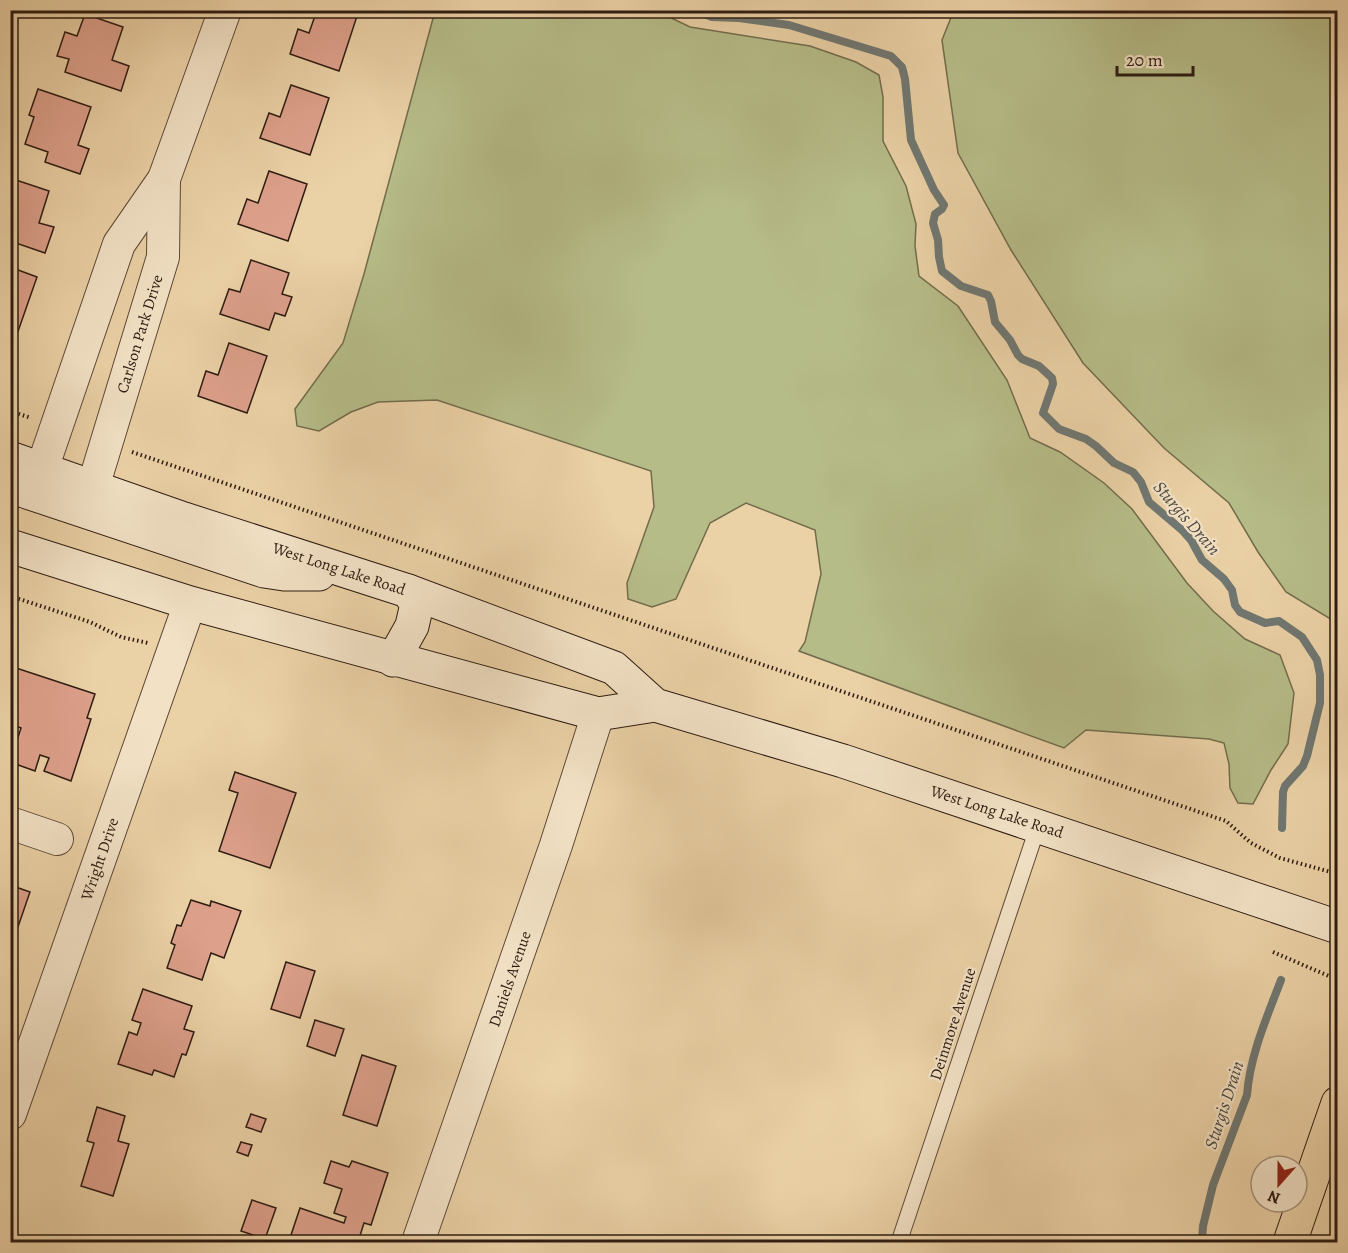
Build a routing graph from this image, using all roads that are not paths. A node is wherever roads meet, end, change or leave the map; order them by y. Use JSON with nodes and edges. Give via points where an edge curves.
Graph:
{"nodes":[{"id":1,"x":225,"y":10,"type":"edge"},
{"id":2,"x":164,"y":179,"type":"junction"},
{"id":3,"x":10,"y":458,"type":"edge"},
{"id":4,"x":42,"y":470,"type":"junction"},
{"id":5,"x":93,"y":487,"type":"junction"},
{"id":6,"x":10,"y":489,"type":"edge"},
{"id":7,"x":10,"y":546,"type":"edge"},
{"id":8,"x":354,"y":574,"type":"junction"},
{"id":9,"x":408,"y":591,"type":"junction"},
{"id":10,"x":190,"y":603,"type":"junction"},
{"id":11,"x":393,"y":660,"type":"junction"},
{"id":12,"x":655,"y":705,"type":"junction"},
{"id":13,"x":598,"y":714,"type":"junction"},
{"id":14,"x":10,"y":823,"type":"edge"},
{"id":15,"x":1038,"y":826,"type":"junction"},
{"id":16,"x":57,"y":839,"type":"dead end"},
{"id":17,"x":1338,"y":927,"type":"edge"},
{"id":18,"x":1338,"y":1103,"type":"edge"},
{"id":19,"x":10,"y":1114,"type":"edge"},
{"id":20,"x":900,"y":1238,"type":"edge"},
{"id":21,"x":418,"y":1242,"type":"edge"},
{"id":22,"x":1290,"y":1242,"type":"edge"}],
"edges":[{"from":1,"to":2,"type":"street","name":"Carlson Park Drive"},
{"from":2,"to":4,"type":"street","name":"Carlson Park Drive","via":[[119,244]]},
{"from":2,"to":5,"type":"street","name":"Carlson Park Drive","via":[[163,257]]},
{"from":3,"to":4,"type":"main road","name":"West Long Lake Road"},
{"from":4,"to":5,"type":"main road","name":"West Long Lake Road"},
{"from":5,"to":8,"type":"main road","name":"West Long Lake Road"},
{"from":6,"to":8,"type":"main road","via":[[264,571]]},
{"from":7,"to":10,"type":"main road","name":"West Long Lake Road"},
{"from":8,"to":9,"type":"main road","name":"West Long Lake Road"},
{"from":9,"to":11,"type":"main road","via":[[417,604],[412,626]]},
{"from":9,"to":12,"type":"main road","name":"West Long Lake Road","via":[[614,668]]},
{"from":10,"to":11,"type":"main road","name":"West Long Lake Road"},
{"from":10,"to":19,"type":"street","name":"Wright Drive"},
{"from":11,"to":13,"type":"main road","name":"West Long Lake Road"},
{"from":12,"to":13,"type":"main road","name":"West Long Lake Road"},
{"from":12,"to":15,"type":"main road","name":"West Long Lake Road","via":[[843,761]]},
{"from":13,"to":21,"type":"street","name":"Daniels Avenue"},
{"from":14,"to":16,"type":"street"},
{"from":15,"to":17,"type":"main road","name":"West Long Lake Road"},
{"from":15,"to":20,"type":"lane","name":"Deinmore Avenue"},
{"from":18,"to":22,"type":"highway"}]}
